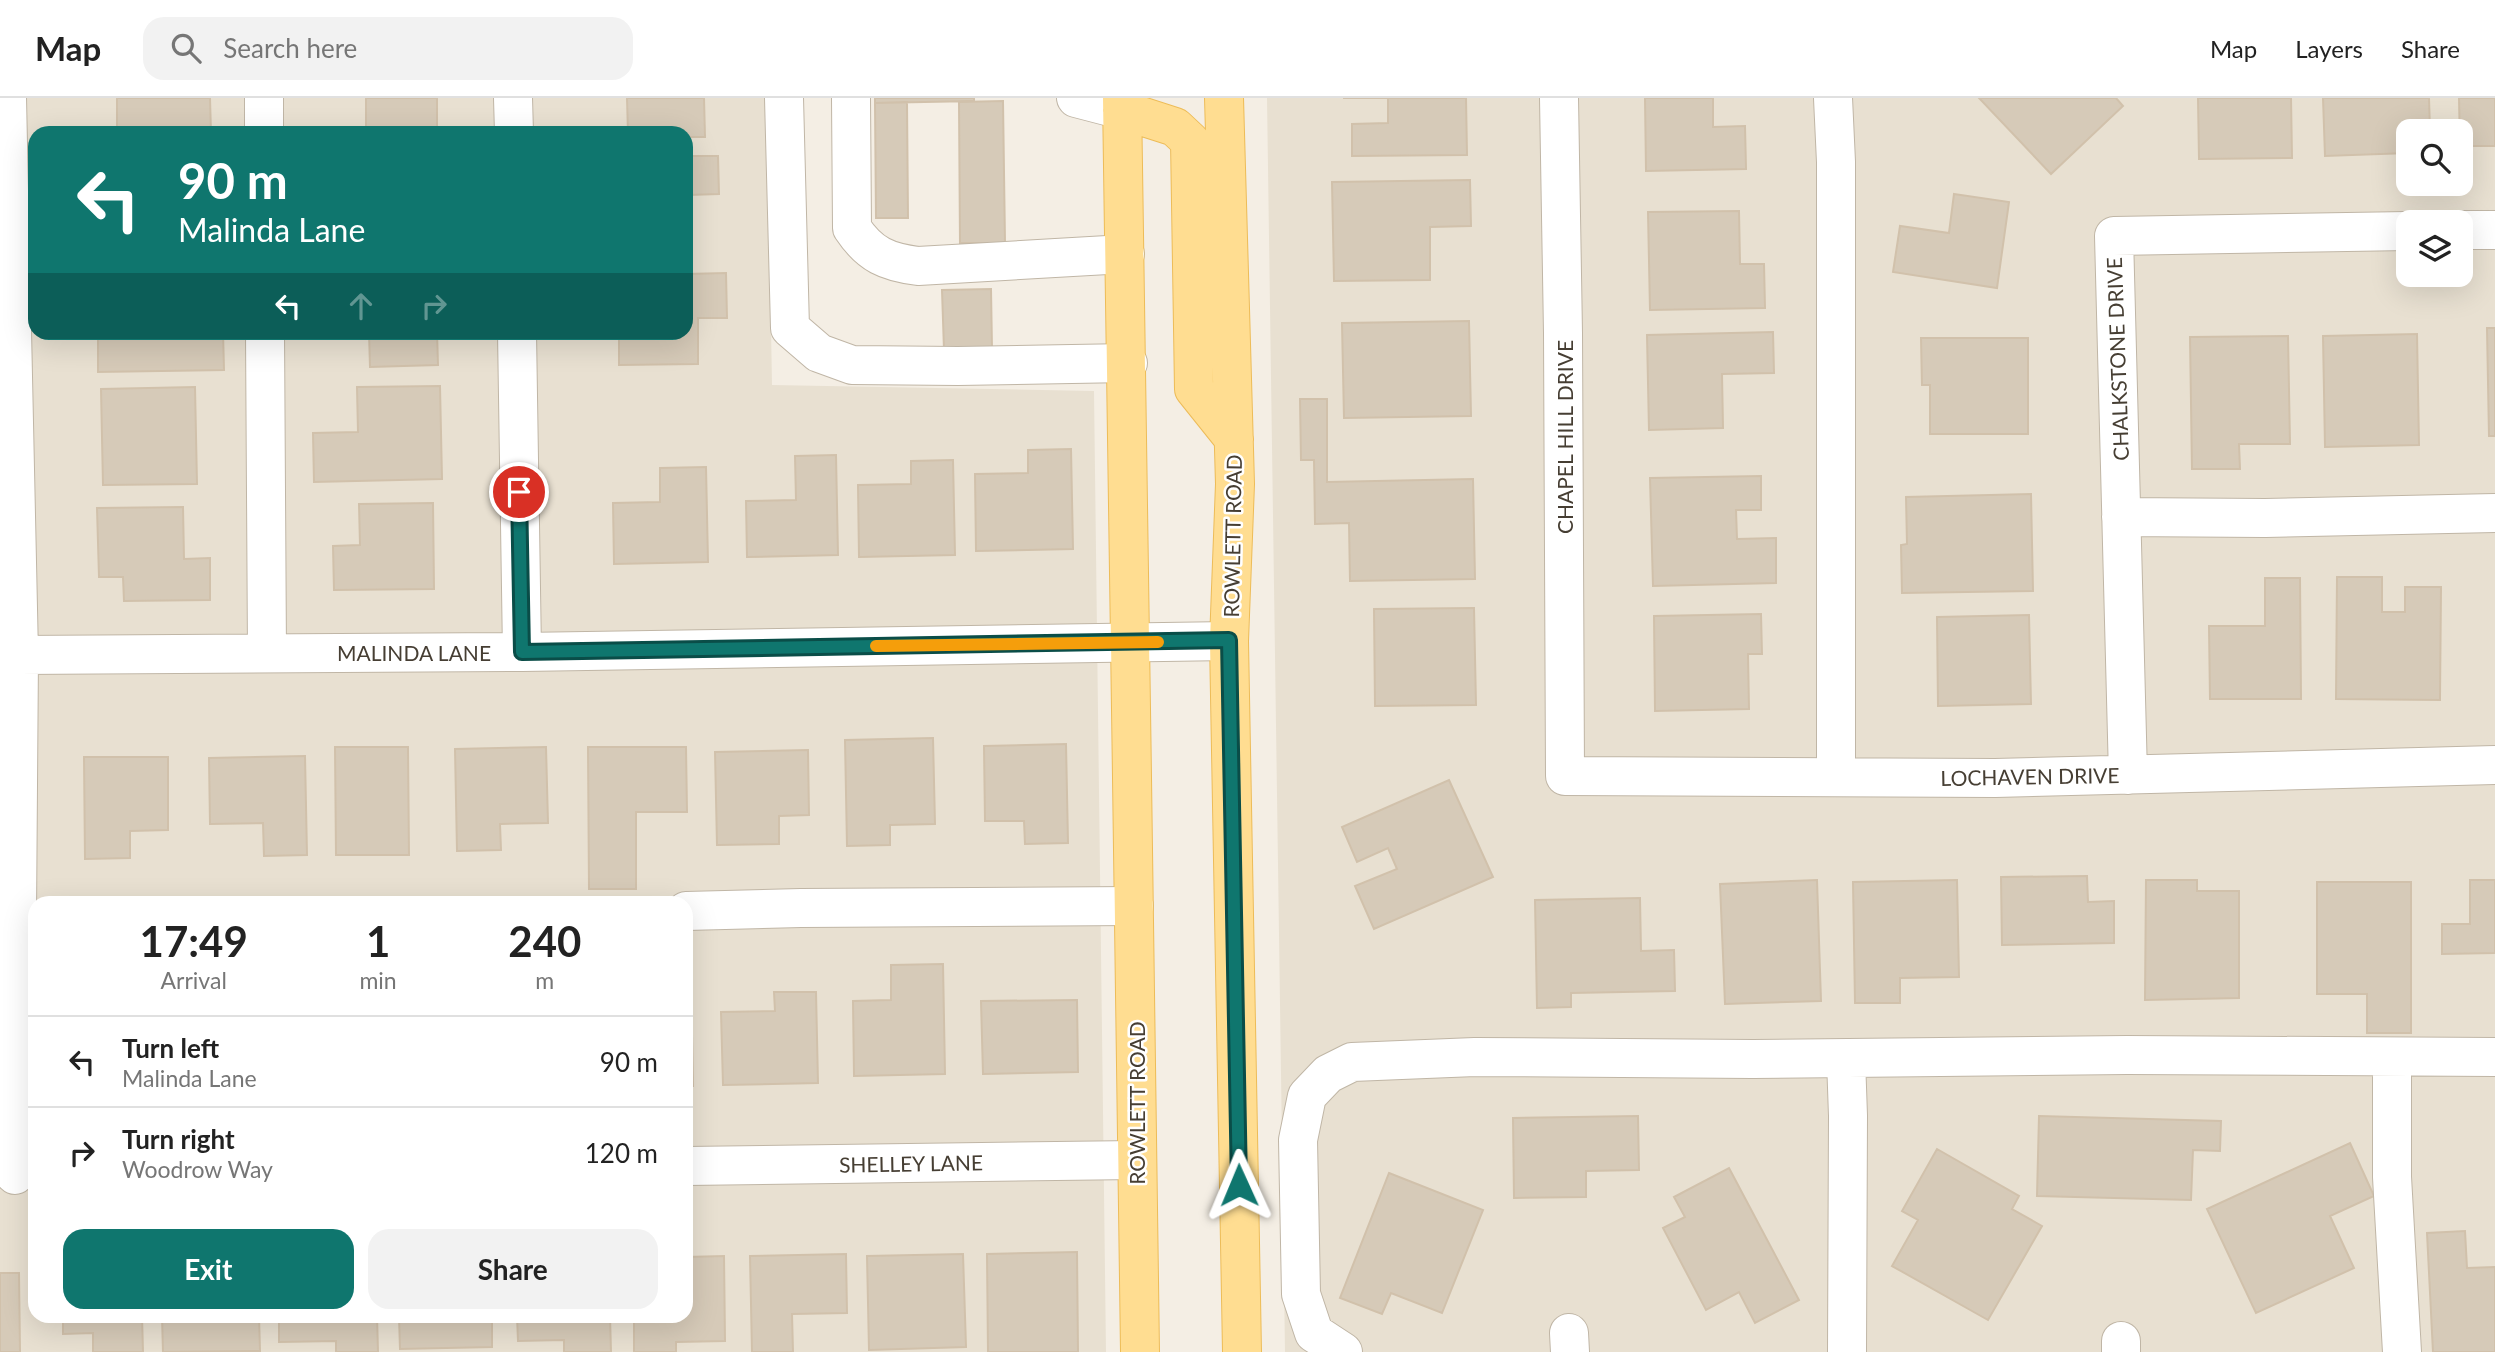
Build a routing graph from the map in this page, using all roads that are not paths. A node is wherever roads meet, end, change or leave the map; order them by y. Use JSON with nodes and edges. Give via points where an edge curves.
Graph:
{"nodes":[{"id":1,"x":8,"y":98,"type":"edge"},
{"id":2,"x":264,"y":98,"type":"edge"},
{"id":3,"x":513,"y":98,"type":"edge"},
{"id":4,"x":784,"y":98,"type":"edge"},
{"id":5,"x":851,"y":98,"type":"edge"},
{"id":6,"x":1076,"y":98,"type":"edge"},
{"id":7,"x":1224,"y":98,"type":"edge"},
{"id":8,"x":1559,"y":98,"type":"edge"},
{"id":9,"x":1833,"y":98,"type":"edge"},
{"id":10,"x":1122,"y":104,"type":"edge"},
{"id":11,"x":264,"y":126,"type":"edge"},
{"id":12,"x":514,"y":126,"type":"edge"},
{"id":13,"x":2495,"y":229,"type":"edge"},
{"id":14,"x":2473,"y":230,"type":"edge"},
{"id":15,"x":2396,"y":231,"type":"edge"},
{"id":16,"x":1125,"y":254,"type":"junction"},
{"id":17,"x":265,"y":340,"type":"edge"},
{"id":18,"x":517,"y":340,"type":"edge"},
{"id":19,"x":1128,"y":363,"type":"junction"},
{"id":20,"x":1234,"y":439,"type":"junction"},
{"id":21,"x":2495,"y":513,"type":"edge"},
{"id":22,"x":2121,"y":516,"type":"junction"},
{"id":23,"x":1229,"y":640,"type":"junction"},
{"id":24,"x":1129,"y":642,"type":"junction"},
{"id":25,"x":522,"y":652,"type":"junction"},
{"id":26,"x":267,"y":653,"type":"junction"},
{"id":27,"x":19,"y":655,"type":"junction"},
{"id":28,"x":2495,"y":765,"type":"edge"},
{"id":29,"x":2128,"y":775,"type":"junction"},
{"id":30,"x":1565,"y":776,"type":"joint"},
{"id":31,"x":1836,"y":777,"type":"junction"},
{"id":32,"x":1133,"y":906,"type":"junction"},
{"id":33,"x":693,"y":911,"type":"edge"},
{"id":34,"x":26,"y":923,"type":"edge"},
{"id":35,"x":2392,"y":1057,"type":"junction"},
{"id":36,"x":2495,"y":1057,"type":"edge"},
{"id":37,"x":1846,"y":1059,"type":"junction"},
{"id":38,"x":1136,"y":1160,"type":"junction"},
{"id":39,"x":693,"y":1166,"type":"edge"},
{"id":40,"x":17,"y":1175,"type":"edge"},
{"id":41,"x":1140,"y":1352,"type":"edge"},
{"id":42,"x":1242,"y":1352,"type":"edge"},
{"id":43,"x":1343,"y":1352,"type":"edge"},
{"id":44,"x":1847,"y":1352,"type":"edge"},
{"id":45,"x":2402,"y":1352,"type":"edge"}],
"edges":[{"from":1,"to":27,"type":"street"},
{"from":2,"to":11,"type":"street"},
{"from":3,"to":12,"type":"street"},
{"from":4,"to":19,"type":"street","via":[[790,328],[819,353],[852,365]]},
{"from":5,"to":16,"type":"street","via":[[852,228],[874,253],[894,263],[918,266]]},
{"from":6,"to":10,"type":"street"},
{"from":7,"to":20,"type":"main road","name":"ROWLETT ROAD"},
{"from":8,"to":30,"type":"street","name":"CHAPEL HILL DRIVE"},
{"from":9,"to":31,"type":"street"},
{"from":10,"to":16,"type":"main road","name":"ROWLETT ROAD"},
{"from":10,"to":20,"type":"main road","via":[[1175,127],[1190,141],[1195,389]]},
{"from":13,"to":14,"type":"street"},
{"from":15,"to":22,"type":"street","name":"CHALKSTONE DRIVE","via":[[2114,236]]},
{"from":16,"to":19,"type":"main road","name":"ROWLETT ROAD"},
{"from":17,"to":26,"type":"street"},
{"from":18,"to":25,"type":"street"},
{"from":19,"to":24,"type":"main road","name":"ROWLETT ROAD"},
{"from":20,"to":23,"type":"main road","name":"ROWLETT ROAD"},
{"from":21,"to":22,"type":"street"},
{"from":22,"to":29,"type":"street","name":"CHALKSTONE DRIVE"},
{"from":23,"to":24,"type":"street","name":"MALINDA LANE"},
{"from":23,"to":42,"type":"main road","name":"ROWLETT ROAD"},
{"from":24,"to":25,"type":"street","name":"MALINDA LANE"},
{"from":24,"to":32,"type":"main road","name":"ROWLETT ROAD"},
{"from":25,"to":26,"type":"street","name":"MALINDA LANE"},
{"from":26,"to":27,"type":"street","name":"MALINDA LANE"},
{"from":27,"to":34,"type":"street"},
{"from":28,"to":29,"type":"street","name":"LOCHAVEN DRIVE"},
{"from":29,"to":31,"type":"street","name":"LOCHAVEN DRIVE"},
{"from":30,"to":31,"type":"street","name":"LOCHAVEN DRIVE"},
{"from":32,"to":33,"type":"street"},
{"from":32,"to":38,"type":"main road","name":"ROWLETT ROAD"},
{"from":34,"to":40,"type":"street"},
{"from":35,"to":36,"type":"street"},
{"from":35,"to":37,"type":"street"},
{"from":35,"to":45,"type":"street","via":[[2392,1177]]},
{"from":37,"to":43,"type":"street","via":[[1475,1057],[1352,1062],[1328,1074],[1307,1096],[1298,1140],[1301,1294],[1314,1333]]},
{"from":37,"to":44,"type":"street"},
{"from":38,"to":39,"type":"street","name":"SHELLEY LANE"},
{"from":38,"to":41,"type":"main road","name":"ROWLETT ROAD"}]}
